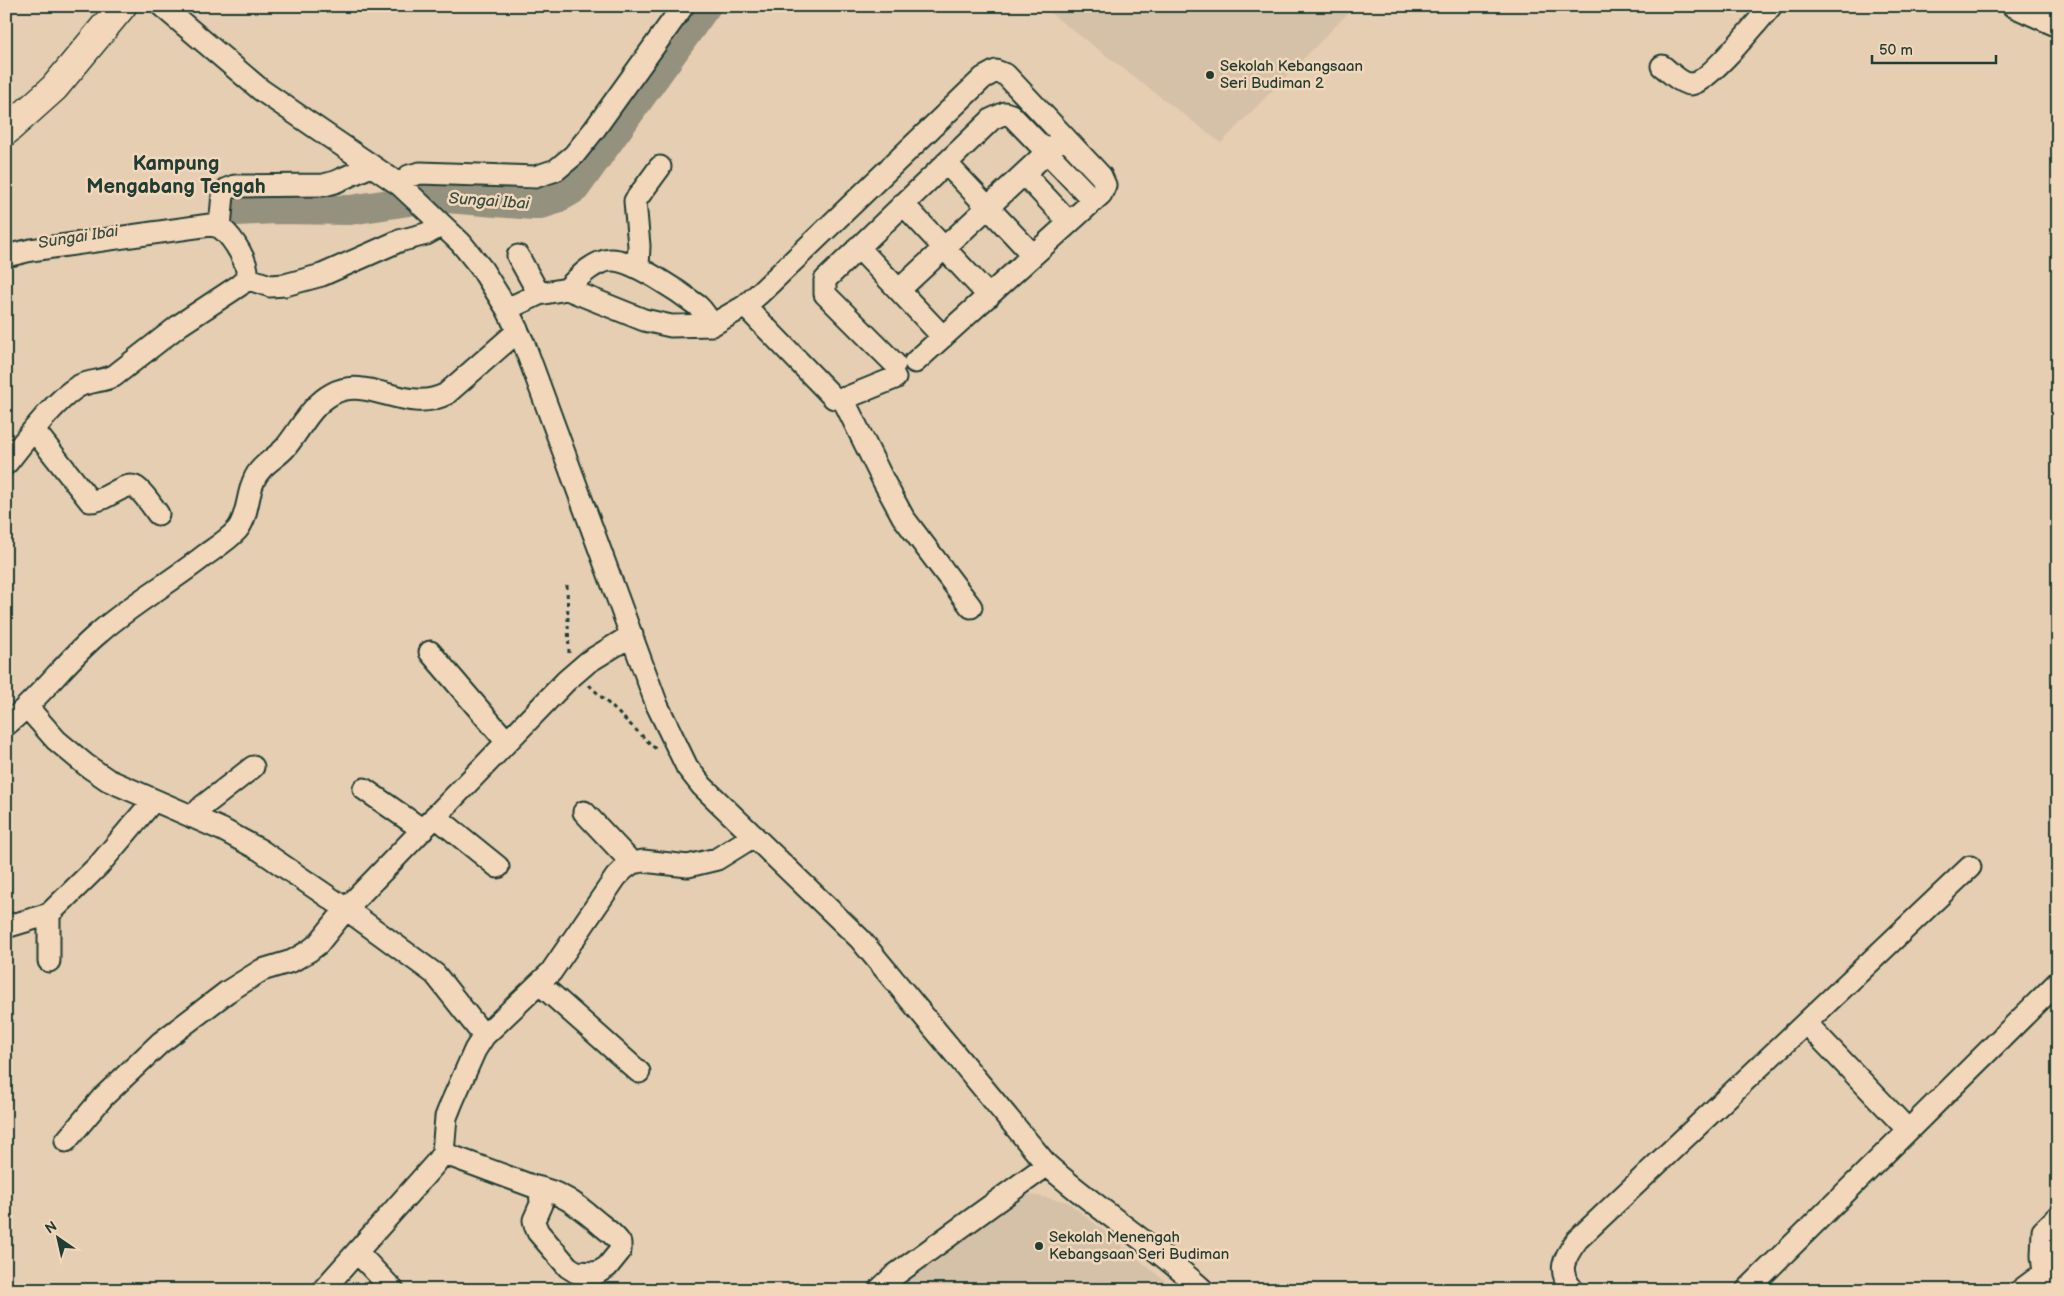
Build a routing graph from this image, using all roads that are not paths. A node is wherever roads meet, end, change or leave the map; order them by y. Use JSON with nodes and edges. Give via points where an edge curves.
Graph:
{"nodes":[{"id":1,"x":122,"y":6,"type":"edge"},
{"id":2,"x":162,"y":6,"type":"edge"},
{"id":3,"x":683,"y":6,"type":"edge"},
{"id":4,"x":1771,"y":6,"type":"edge"},
{"id":5,"x":2013,"y":6,"type":"edge"},
{"id":6,"x":2058,"y":26,"type":"edge"},
{"id":7,"x":1662,"y":66,"type":"dead end"},
{"id":8,"x":6,"y":131,"type":"edge"},
{"id":9,"x":1064,"y":136,"type":"junction"},
{"id":10,"x":1047,"y":152,"type":"junction"},
{"id":11,"x":946,"y":163,"type":"junction"},
{"id":12,"x":371,"y":166,"type":"junction"},
{"id":13,"x":660,"y":167,"type":"dead end"},
{"id":14,"x":1024,"y":174,"type":"junction"},
{"id":15,"x":400,"y":185,"type":"junction"},
{"id":16,"x":1093,"y":200,"type":"junction"},
{"id":17,"x":903,"y":204,"type":"junction"},
{"id":18,"x":988,"y":207,"type":"junction"},
{"id":19,"x":1069,"y":222,"type":"junction"},
{"id":20,"x":442,"y":224,"type":"junction"},
{"id":21,"x":220,"y":227,"type":"junction"},
{"id":22,"x":858,"y":247,"type":"junction"},
{"id":23,"x":944,"y":248,"type":"junction"},
{"id":24,"x":1032,"y":254,"type":"junction"},
{"id":25,"x":6,"y":256,"type":"edge"},
{"id":26,"x":518,"y":256,"type":"dead end"},
{"id":27,"x":638,"y":268,"type":"junction"},
{"id":28,"x":246,"y":278,"type":"junction"},
{"id":29,"x":567,"y":289,"type":"junction"},
{"id":30,"x":899,"y":290,"type":"junction"},
{"id":31,"x":539,"y":294,"type":"junction"},
{"id":32,"x":989,"y":296,"type":"junction"},
{"id":33,"x":745,"y":306,"type":"junction"},
{"id":34,"x":507,"y":309,"type":"junction"},
{"id":35,"x":712,"y":325,"type":"junction"},
{"id":36,"x":518,"y":331,"type":"junction"},
{"id":37,"x":943,"y":337,"type":"junction"},
{"id":38,"x":901,"y":368,"type":"junction"},
{"id":39,"x":843,"y":398,"type":"junction"},
{"id":40,"x":34,"y":430,"type":"junction"},
{"id":41,"x":6,"y":464,"type":"edge"},
{"id":42,"x":158,"y":514,"type":"dead end"},
{"id":43,"x":971,"y":607,"type":"dead end"},
{"id":44,"x":632,"y":635,"type":"junction"},
{"id":45,"x":430,"y":652,"type":"dead end"},
{"id":46,"x":28,"y":708,"type":"junction"},
{"id":47,"x":6,"y":725,"type":"edge"},
{"id":48,"x":507,"y":742,"type":"junction"},
{"id":49,"x":253,"y":767,"type":"dead end"},
{"id":50,"x":364,"y":789,"type":"dead end"},
{"id":51,"x":153,"y":801,"type":"junction"},
{"id":52,"x":584,"y":812,"type":"dead end"},
{"id":53,"x":192,"y":816,"type":"junction"},
{"id":54,"x":429,"y":823,"type":"junction"},
{"id":55,"x":754,"y":836,"type":"junction"},
{"id":56,"x":632,"y":863,"type":"junction"},
{"id":57,"x":498,"y":867,"type":"dead end"},
{"id":58,"x":1970,"y":867,"type":"dead end"},
{"id":59,"x":346,"y":909,"type":"junction"},
{"id":60,"x":49,"y":914,"type":"junction"},
{"id":61,"x":6,"y":927,"type":"edge"},
{"id":62,"x":49,"y":961,"type":"dead end"},
{"id":63,"x":2058,"y":982,"type":"edge"},
{"id":64,"x":540,"y":984,"type":"junction"},
{"id":65,"x":1806,"y":1023,"type":"junction"},
{"id":66,"x":484,"y":1036,"type":"junction"},
{"id":67,"x":639,"y":1072,"type":"dead end"},
{"id":68,"x":1908,"y":1130,"type":"junction"},
{"id":69,"x":66,"y":1141,"type":"dead end"},
{"id":70,"x":443,"y":1153,"type":"junction"},
{"id":71,"x":1047,"y":1165,"type":"junction"},
{"id":72,"x":540,"y":1188,"type":"dead end"},
{"id":73,"x":2058,"y":1216,"type":"edge"},
{"id":74,"x":357,"y":1252,"type":"junction"},
{"id":75,"x":2051,"y":1275,"type":"edge"},
{"id":76,"x":323,"y":1290,"type":"edge"},
{"id":77,"x":393,"y":1290,"type":"edge"},
{"id":78,"x":879,"y":1290,"type":"edge"},
{"id":79,"x":1203,"y":1290,"type":"edge"},
{"id":80,"x":1573,"y":1290,"type":"edge"},
{"id":81,"x":1747,"y":1290,"type":"edge"},
{"id":82,"x":2021,"y":1290,"type":"edge"}],
"edges":[{"from":1,"to":8,"type":"main road","via":[[54,88]]},
{"from":2,"to":12,"type":"street","via":[[261,90]]},
{"from":3,"to":15,"type":"street","via":[[594,130],[574,155],[556,170],[535,177],[420,173],[409,176]]},
{"from":4,"to":7,"type":"street","via":[[1700,81],[1685,83]]},
{"from":5,"to":6,"type":"street"},
{"from":9,"to":10,"type":"street"},
{"from":9,"to":16,"type":"street","via":[[1101,176],[1105,186]]},
{"from":9,"to":33,"type":"street","via":[[1006,75],[996,71],[983,78]]},
{"from":10,"to":11,"type":"street","via":[[1006,113],[992,119]]},
{"from":10,"to":14,"type":"street"},
{"from":10,"to":16,"type":"street"},
{"from":11,"to":17,"type":"street"},
{"from":11,"to":18,"type":"street"},
{"from":12,"to":15,"type":"street"},
{"from":12,"to":21,"type":"street","via":[[324,185],[235,186],[227,189],[223,194]]},
{"from":13,"to":27,"type":"street","via":[[635,201]]},
{"from":14,"to":18,"type":"street"},
{"from":14,"to":19,"type":"street"},
{"from":15,"to":20,"type":"street"},
{"from":16,"to":19,"type":"street"},
{"from":17,"to":22,"type":"street"},
{"from":17,"to":23,"type":"street"},
{"from":18,"to":23,"type":"street"},
{"from":18,"to":24,"type":"street"},
{"from":19,"to":24,"type":"street"},
{"from":20,"to":28,"type":"street","via":[[426,234],[399,240],[304,280],[270,286]]},
{"from":20,"to":34,"type":"street","via":[[482,269]]},
{"from":21,"to":25,"type":"street","via":[[198,226]]},
{"from":21,"to":28,"type":"street","via":[[239,250],[247,270]]},
{"from":22,"to":30,"type":"street"},
{"from":22,"to":38,"type":"street","via":[[825,280],[826,294]]},
{"from":23,"to":30,"type":"street"},
{"from":23,"to":32,"type":"street"},
{"from":24,"to":32,"type":"street"},
{"from":26,"to":31,"type":"street"},
{"from":27,"to":29,"type":"street","via":[[612,260],[600,262]]},
{"from":27,"to":35,"type":"street","via":[[700,307]]},
{"from":28,"to":40,"type":"street","via":[[114,376],[74,389]]},
{"from":29,"to":31,"type":"street"},
{"from":29,"to":35,"type":"street","via":[[644,320],[672,326]]},
{"from":30,"to":37,"type":"street"},
{"from":31,"to":34,"type":"street"},
{"from":32,"to":37,"type":"street"},
{"from":33,"to":35,"type":"street"},
{"from":33,"to":39,"type":"street","via":[[824,389],[834,398]]},
{"from":34,"to":36,"type":"street"},
{"from":36,"to":44,"type":"street"},
{"from":36,"to":46,"type":"street","via":[[446,394],[434,400],[416,402],[354,388],[333,394],[314,408],[284,449],[260,469],[238,528],[184,572],[101,631]]},
{"from":37,"to":38,"type":"street"},
{"from":38,"to":39,"type":"street"},
{"from":39,"to":43,"type":"street","via":[[903,516]]},
{"from":40,"to":41,"type":"street"},
{"from":40,"to":42,"type":"street","via":[[90,500],[98,501],[123,487],[132,486]]},
{"from":44,"to":48,"type":"street","via":[[576,672]]},
{"from":44,"to":55,"type":"street","via":[[657,705],[687,767]]},
{"from":45,"to":48,"type":"street"},
{"from":46,"to":47,"type":"street"},
{"from":46,"to":51,"type":"street","via":[[56,740],[86,765],[108,780]]},
{"from":48,"to":54,"type":"street"},
{"from":49,"to":53,"type":"street"},
{"from":50,"to":54,"type":"street"},
{"from":51,"to":53,"type":"street"},
{"from":51,"to":60,"type":"street","via":[[99,865]]},
{"from":52,"to":56,"type":"street"},
{"from":53,"to":59,"type":"street","via":[[260,850]]},
{"from":54,"to":57,"type":"street"},
{"from":54,"to":59,"type":"street"},
{"from":55,"to":56,"type":"street","via":[[717,859],[688,866],[643,861]]},
{"from":55,"to":71,"type":"street","via":[[860,940]]},
{"from":56,"to":64,"type":"street","via":[[616,877]]},
{"from":58,"to":65,"type":"street"},
{"from":59,"to":66,"type":"street","via":[[435,974]]},
{"from":59,"to":69,"type":"street","via":[[309,951],[292,961],[262,970],[160,1043],[103,1097]]},
{"from":60,"to":61,"type":"street"},
{"from":60,"to":62,"type":"street"},
{"from":63,"to":68,"type":"street"},
{"from":64,"to":66,"type":"street"},
{"from":64,"to":67,"type":"street"},
{"from":65,"to":68,"type":"street"},
{"from":65,"to":80,"type":"street","via":[[1577,1240],[1566,1255],[1563,1269],[1566,1282]]},
{"from":66,"to":70,"type":"street","via":[[474,1050],[446,1117]]},
{"from":68,"to":81,"type":"street"},
{"from":70,"to":72,"type":"street"},
{"from":70,"to":74,"type":"street"},
{"from":71,"to":78,"type":"street"},
{"from":71,"to":79,"type":"street"},
{"from":73,"to":75,"type":"street","via":[[2043,1231],[2042,1256]]},
{"from":74,"to":76,"type":"street"},
{"from":74,"to":77,"type":"street"},
{"from":75,"to":82,"type":"street"}]}
